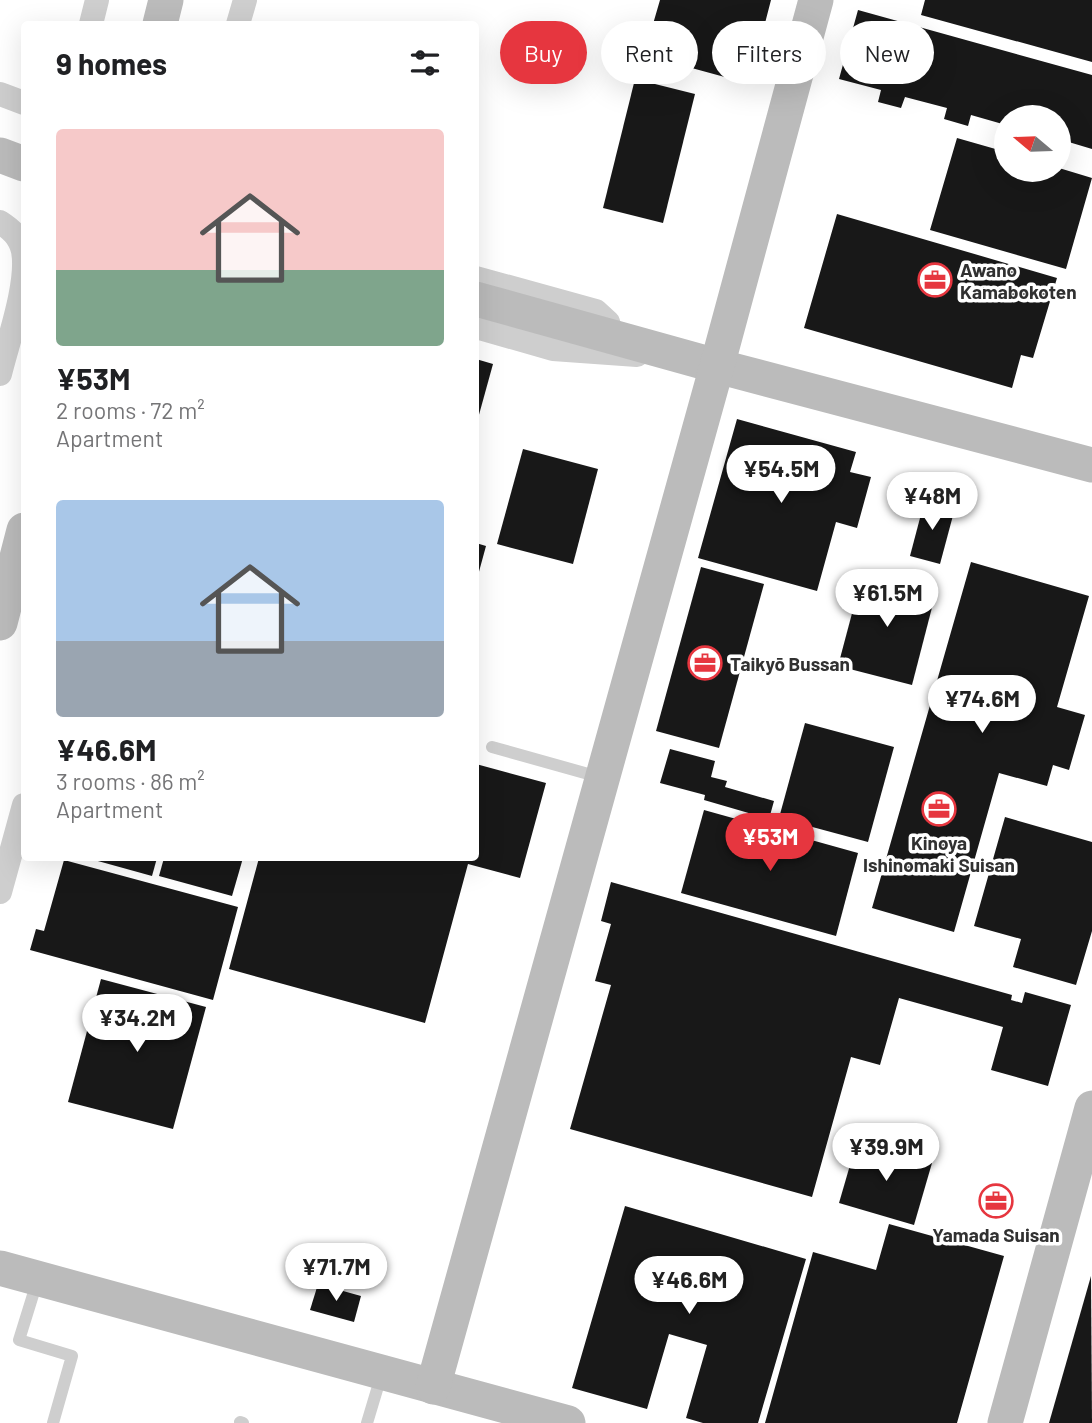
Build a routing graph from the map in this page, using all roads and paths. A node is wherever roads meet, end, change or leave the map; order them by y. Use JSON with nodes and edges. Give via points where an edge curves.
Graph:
{"nodes":[{"id":1,"x":97,"y":0,"type":"edge"},
{"id":2,"x":166,"y":0,"type":"edge"},
{"id":3,"x":244,"y":0,"type":"edge"},
{"id":4,"x":816,"y":0,"type":"edge"},
{"id":5,"x":92,"y":21,"type":"edge"},
{"id":6,"x":161,"y":21,"type":"edge"},
{"id":7,"x":239,"y":21,"type":"edge"},
{"id":8,"x":0,"y":94,"type":"edge"},
{"id":9,"x":21,"y":102,"type":"edge"},
{"id":10,"x":0,"y":155,"type":"edge"},
{"id":11,"x":21,"y":163,"type":"edge"},
{"id":12,"x":0,"y":222,"type":"edge"},
{"id":13,"x":21,"y":245,"type":"edge"},
{"id":14,"x":479,"y":279,"type":"edge"},
{"id":15,"x":21,"y":287,"type":"edge"},
{"id":16,"x":479,"y":300,"type":"edge"},
{"id":17,"x":479,"y":328,"type":"edge"},
{"id":18,"x":613,"y":338,"type":"junction"},
{"id":19,"x":673,"y":354,"type":"junction"},
{"id":20,"x":717,"y":366,"type":"junction"},
{"id":21,"x":0,"y":374,"type":"edge"},
{"id":22,"x":1092,"y":465,"type":"edge"},
{"id":23,"x":21,"y":542,"type":"edge"},
{"id":24,"x":0,"y":623,"type":"edge"},
{"id":25,"x":492,"y":747,"type":"dead end"},
{"id":26,"x":602,"y":778,"type":"junction"},
{"id":27,"x":21,"y":816,"type":"edge"},
{"id":28,"x":0,"y":892,"type":"edge"},
{"id":29,"x":1092,"y":1108,"type":"edge"},
{"id":30,"x":0,"y":1268,"type":"edge"},
{"id":31,"x":38,"y":1279,"type":"junction"},
{"id":32,"x":382,"y":1373,"type":"junction"},
{"id":33,"x":433,"y":1387,"type":"junction"},
{"id":34,"x":53,"y":1423,"type":"edge"},
{"id":35,"x":367,"y":1423,"type":"edge"},
{"id":36,"x":568,"y":1423,"type":"edge"},
{"id":37,"x":1005,"y":1423,"type":"edge"}],
"edges":[{"from":1,"to":5,"type":"street"},
{"from":2,"to":6,"type":"street"},
{"from":3,"to":7,"type":"street"},
{"from":4,"to":20,"type":"street"},
{"from":8,"to":9,"type":"street"},
{"from":10,"to":11,"type":"street"},
{"from":12,"to":13,"type":"street","via":[[14,232]]},
{"from":14,"to":18,"type":"street","via":[[596,311],[608,322]]},
{"from":15,"to":21,"type":"street"},
{"from":16,"to":18,"type":"street"},
{"from":17,"to":19,"type":"street","via":[[553,349]]},
{"from":18,"to":19,"type":"street"},
{"from":19,"to":20,"type":"street"},
{"from":20,"to":22,"type":"street"},
{"from":20,"to":26,"type":"street"},
{"from":23,"to":24,"type":"street"},
{"from":25,"to":26,"type":"lane"},
{"from":26,"to":33,"type":"street"},
{"from":27,"to":28,"type":"street"},
{"from":29,"to":37,"type":"street"},
{"from":30,"to":31,"type":"street"},
{"from":31,"to":32,"type":"street"},
{"from":31,"to":34,"type":"lane","via":[[19,1340],[72,1356]]},
{"from":32,"to":33,"type":"street"},
{"from":32,"to":35,"type":"lane"},
{"from":33,"to":36,"type":"street"}]}
